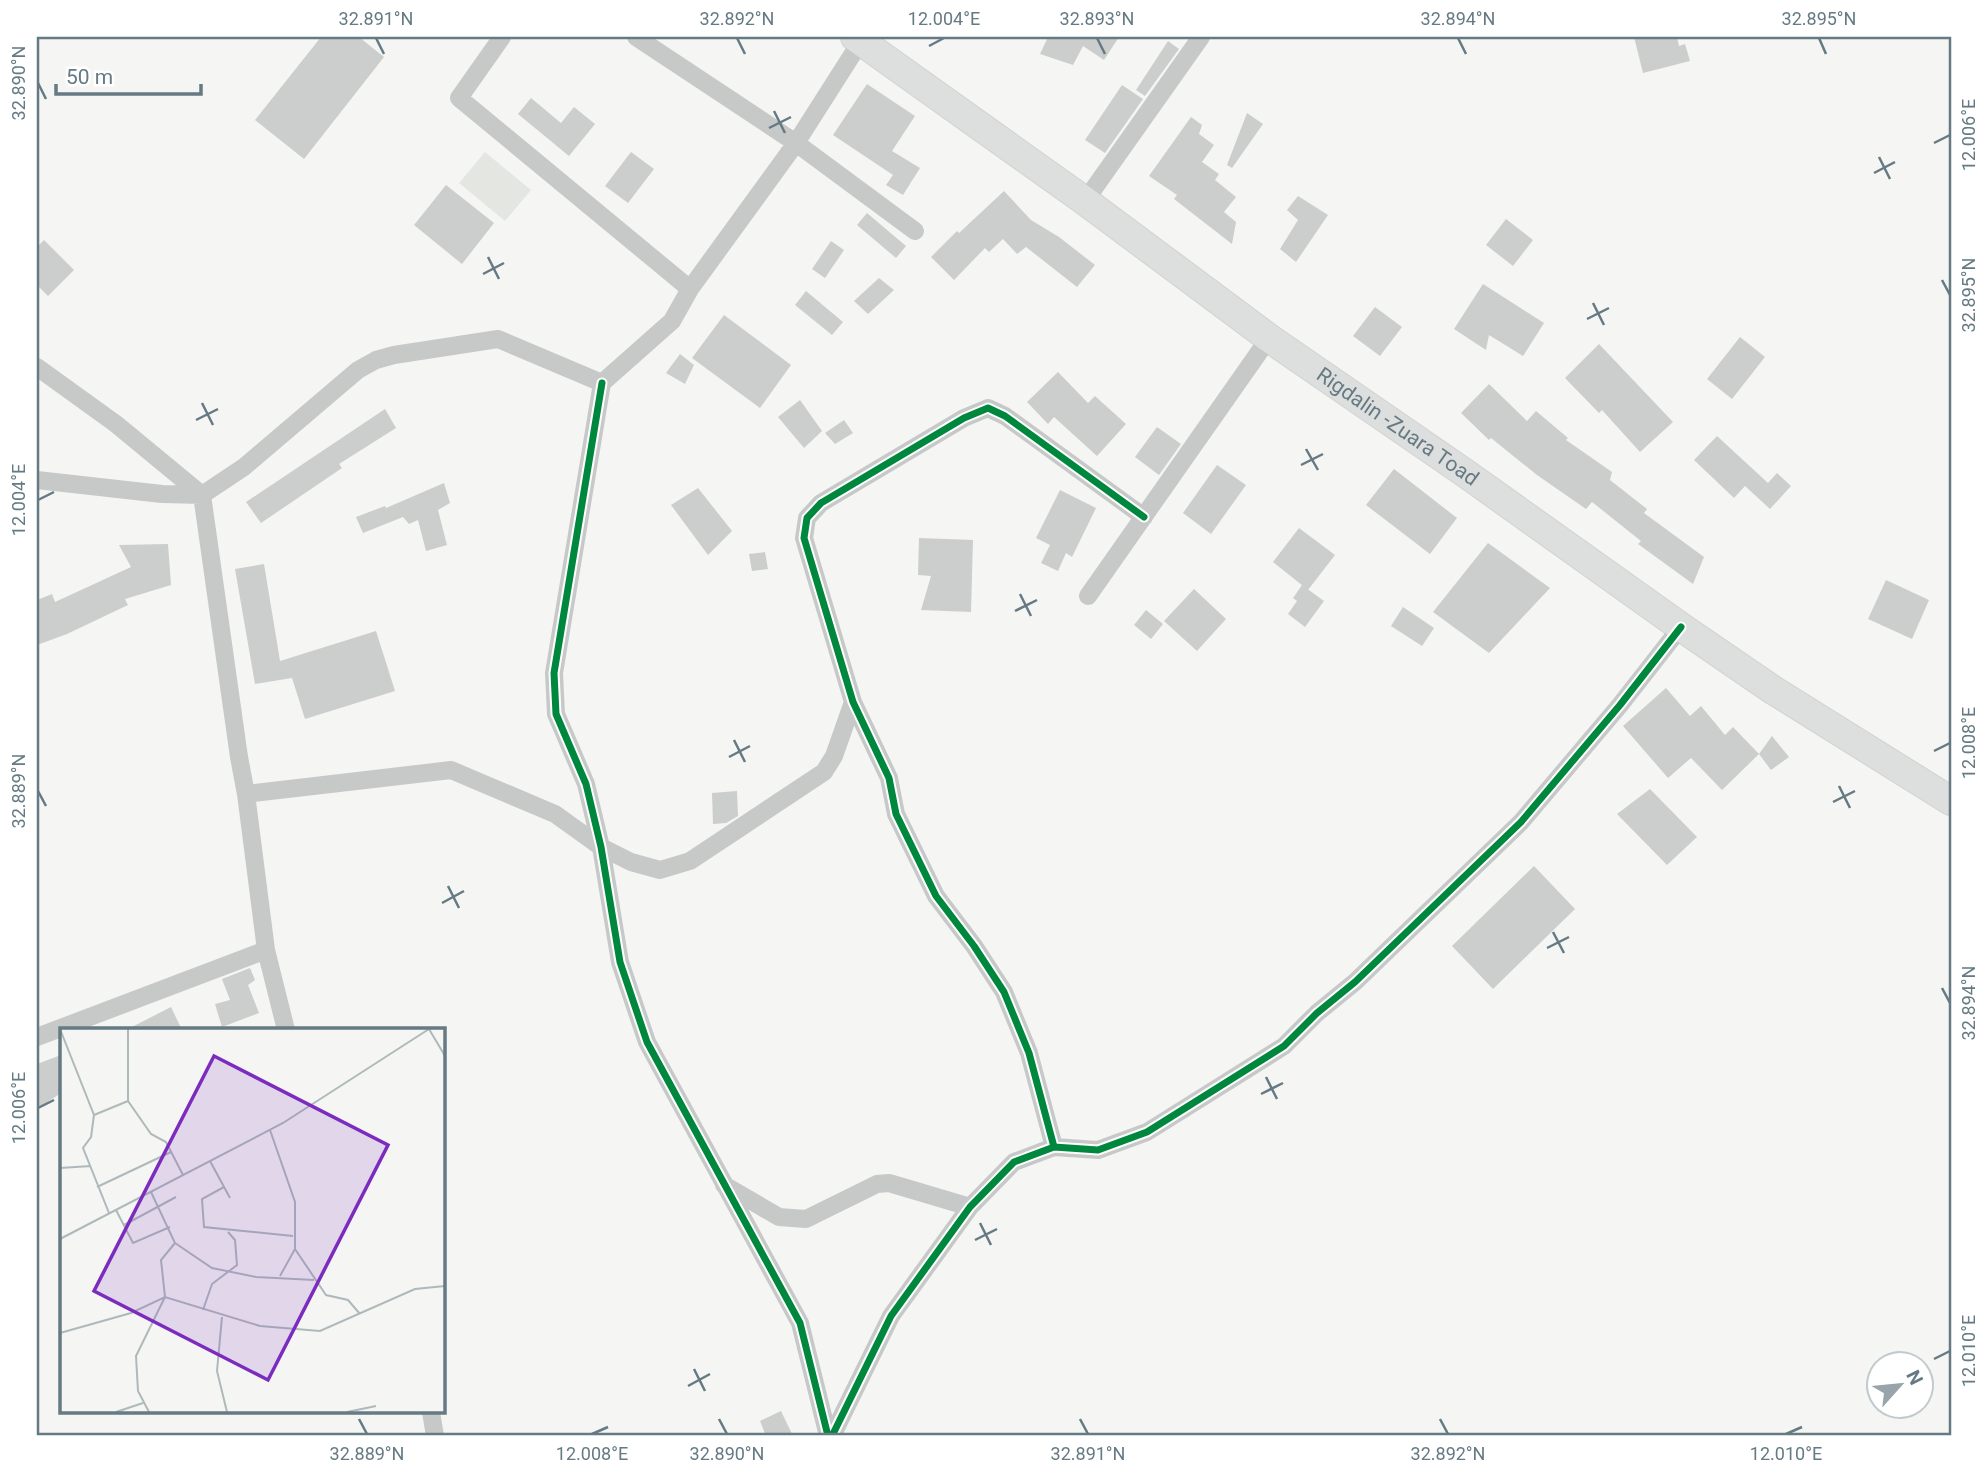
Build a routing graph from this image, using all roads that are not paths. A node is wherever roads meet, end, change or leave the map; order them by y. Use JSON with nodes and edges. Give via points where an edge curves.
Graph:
{"nodes":[{"id":1,"x":502,"y":37,"type":"edge"},
{"id":2,"x":636,"y":37,"type":"edge"},
{"id":3,"x":1198,"y":38,"type":"edge"},
{"id":4,"x":858,"y":39,"type":"edge"},
{"id":5,"x":796,"y":143,"type":"junction"},
{"id":6,"x":1085,"y":201,"type":"junction"},
{"id":7,"x":915,"y":231,"type":"dead end"},
{"id":8,"x":690,"y":289,"type":"junction"},
{"id":9,"x":1269,"y":338,"type":"junction"},
{"id":10,"x":37,"y":367,"type":"edge"},
{"id":11,"x":602,"y":383,"type":"junction"},
{"id":12,"x":37,"y":480,"type":"edge"},
{"id":13,"x":202,"y":495,"type":"junction"},
{"id":14,"x":1144,"y":517,"type":"junction"},
{"id":15,"x":1088,"y":596,"type":"dead end"},
{"id":16,"x":1681,"y":627,"type":"junction"},
{"id":17,"x":853,"y":702,"type":"junction"},
{"id":18,"x":246,"y":794,"type":"junction"},
{"id":19,"x":1951,"y":801,"type":"edge"},
{"id":20,"x":601,"y":846,"type":"junction"},
{"id":21,"x":265,"y":950,"type":"junction"},
{"id":22,"x":60,"y":1028,"type":"edge"},
{"id":23,"x":61,"y":1028,"type":"edge"},
{"id":24,"x":285,"y":1028,"type":"edge"},
{"id":25,"x":37,"y":1037,"type":"edge"},
{"id":26,"x":1054,"y":1147,"type":"junction"},
{"id":27,"x":724,"y":1185,"type":"junction"},
{"id":28,"x":970,"y":1207,"type":"junction"},
{"id":29,"x":431,"y":1414,"type":"edge"},
{"id":30,"x":435,"y":1436,"type":"edge"},
{"id":31,"x":830,"y":1436,"type":"edge"}],
"edges":[{"from":1,"to":8,"type":"street","via":[[459,98]]},
{"from":2,"to":5,"type":"street"},
{"from":3,"to":6,"type":"street"},
{"from":4,"to":5,"type":"street"},
{"from":4,"to":6,"type":"main road","name":"Rigdalin -Zuara Toad"},
{"from":5,"to":7,"type":"street"},
{"from":5,"to":8,"type":"street"},
{"from":6,"to":9,"type":"main road","name":"Rigdalin -Zuara Toad"},
{"from":8,"to":11,"type":"street","via":[[671,321]]},
{"from":9,"to":14,"type":"street"},
{"from":9,"to":16,"type":"main road","name":"Rigdalin -Zuara Toad"},
{"from":10,"to":13,"type":"street"},
{"from":11,"to":13,"type":"street","via":[[498,339],[376,360],[358,370],[244,467]]},
{"from":11,"to":20,"type":"street","via":[[554,673],[556,714],[586,784]]},
{"from":12,"to":13,"type":"street","via":[[162,495]]},
{"from":13,"to":18,"type":"street"},
{"from":14,"to":15,"type":"street"},
{"from":14,"to":17,"type":"street","via":[[1006,416],[988,408],[821,503],[807,518],[804,538]]},
{"from":16,"to":19,"type":"main road","name":"Rigdalin -Zuara Toad"},
{"from":16,"to":26,"type":"street","via":[[1521,822],[1284,1045],[1147,1132],[1098,1150]]},
{"from":17,"to":20,"type":"street","via":[[824,772],[690,861],[660,870],[631,862]]},
{"from":17,"to":26,"type":"street","via":[[889,778],[896,814],[936,895],[1004,992],[1029,1053]]},
{"from":18,"to":20,"type":"street","via":[[451,769],[555,814]]},
{"from":18,"to":21,"type":"street"},
{"from":20,"to":27,"type":"street","via":[[620,962],[647,1042]]},
{"from":21,"to":23,"type":"street"},
{"from":21,"to":24,"type":"street"},
{"from":22,"to":25,"type":"street"},
{"from":26,"to":28,"type":"street","via":[[1014,1163]]},
{"from":27,"to":28,"type":"street","via":[[779,1217],[806,1219],[877,1184],[889,1183]]},
{"from":27,"to":31,"type":"street","via":[[800,1324]]},
{"from":28,"to":31,"type":"street","via":[[891,1316]]},
{"from":29,"to":30,"type":"street"}]}
